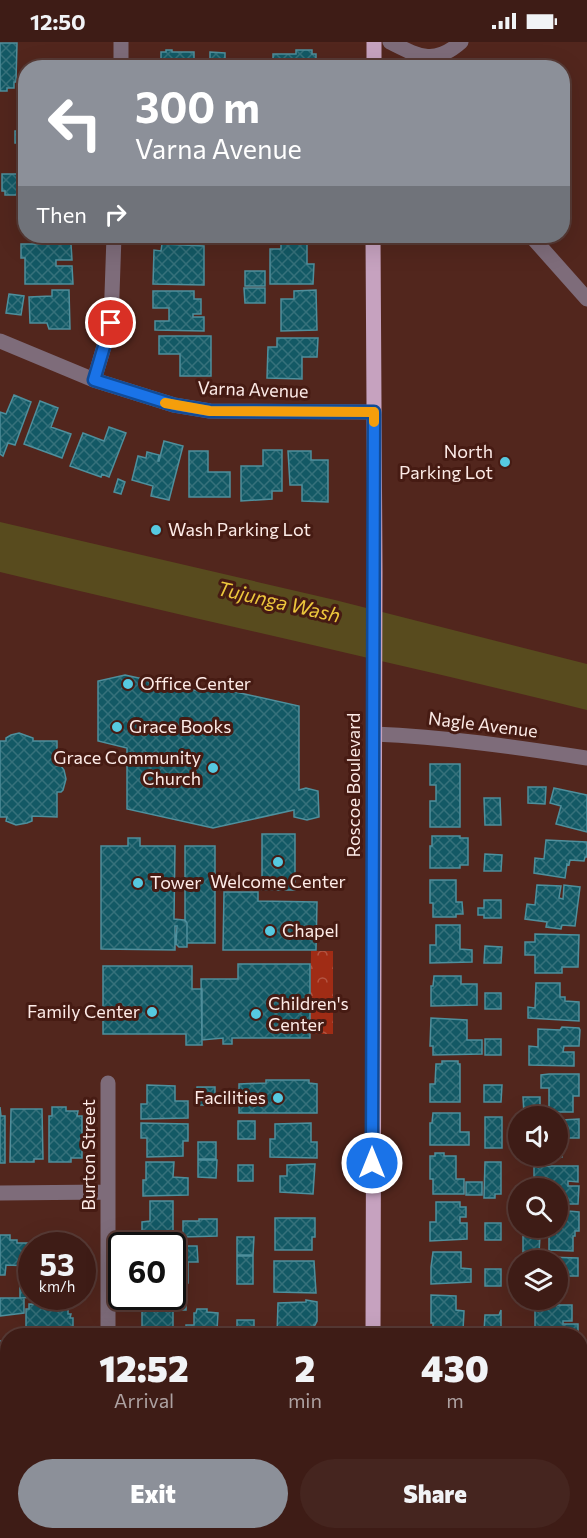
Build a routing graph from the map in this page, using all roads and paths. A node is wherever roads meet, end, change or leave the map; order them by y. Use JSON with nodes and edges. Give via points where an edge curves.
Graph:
{"nodes":[{"id":1,"x":121,"y":42,"type":"edge"},
{"id":2,"x":374,"y":42,"type":"edge"},
{"id":3,"x":390,"y":42,"type":"edge"},
{"id":4,"x":457,"y":45,"type":"edge"},
{"id":5,"x":121,"y":60,"type":"edge"},
{"id":6,"x":374,"y":60,"type":"edge"},
{"id":7,"x":446,"y":60,"type":"edge"},
{"id":8,"x":114,"y":243,"type":"edge"},
{"id":9,"x":373,"y":243,"type":"edge"},
{"id":10,"x":537,"y":243,"type":"edge"},
{"id":11,"x":587,"y":299,"type":"edge"},
{"id":12,"x":0,"y":340,"type":"edge"},
{"id":13,"x":94,"y":380,"type":"junction"},
{"id":14,"x":374,"y":412,"type":"junction"},
{"id":15,"x":374,"y":734,"type":"junction"},
{"id":16,"x":587,"y":758,"type":"edge"},
{"id":17,"x":108,"y":1083,"type":"dead end"},
{"id":18,"x":108,"y":1192,"type":"junction"},
{"id":19,"x":0,"y":1193,"type":"edge"},
{"id":20,"x":108,"y":1328,"type":"edge"},
{"id":21,"x":373,"y":1328,"type":"edge"}],
"edges":[{"from":1,"to":5,"type":"street"},
{"from":2,"to":6,"type":"main road"},
{"from":3,"to":4,"type":"street","via":[[417,56],[430,57]]},
{"from":4,"to":7,"type":"street"},
{"from":8,"to":13,"type":"street","via":[[111,323]]},
{"from":9,"to":14,"type":"main road","name":"Roscoe Boulevard"},
{"from":10,"to":11,"type":"street"},
{"from":12,"to":13,"type":"street","name":"Varna Avenue"},
{"from":13,"to":14,"type":"street","name":"Varna Avenue","via":[[174,405],[210,411]]},
{"from":14,"to":15,"type":"main road","name":"Roscoe Boulevard"},
{"from":15,"to":16,"type":"street","name":"Nagle Avenue"},
{"from":15,"to":21,"type":"main road","name":"Roscoe Boulevard"},
{"from":17,"to":18,"type":"street","name":"Burton Street"},
{"from":18,"to":19,"type":"street"},
{"from":18,"to":20,"type":"street","name":"Burton Street"}]}
